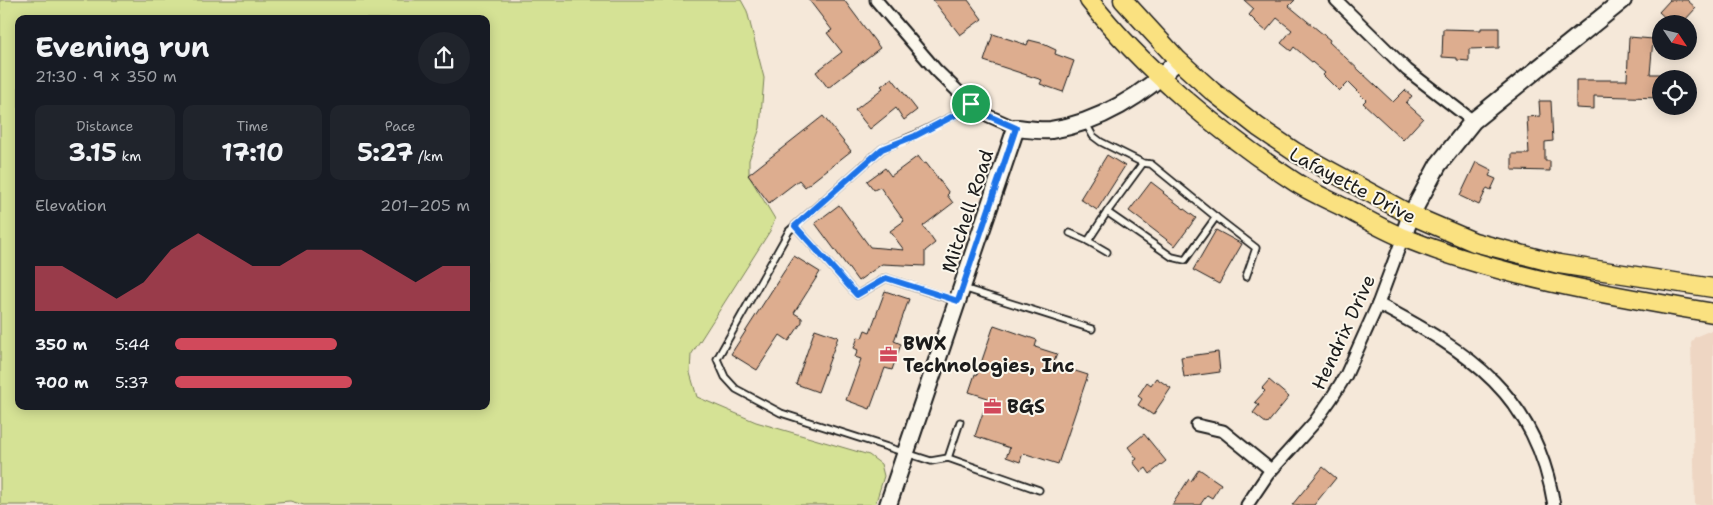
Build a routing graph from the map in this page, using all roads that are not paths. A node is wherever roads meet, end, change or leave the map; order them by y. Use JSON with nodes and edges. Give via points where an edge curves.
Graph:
{"nodes":[{"id":1,"x":876,"y":0,"type":"edge"},
{"id":2,"x":1090,"y":0,"type":"edge"},
{"id":3,"x":1123,"y":0,"type":"edge"},
{"id":4,"x":1336,"y":0,"type":"edge"},
{"id":5,"x":1623,"y":0,"type":"edge"},
{"id":6,"x":1178,"y":60,"type":"junction"},
{"id":7,"x":1162,"y":77,"type":"junction"},
{"id":8,"x":971,"y":104,"type":"junction"},
{"id":9,"x":1473,"y":121,"type":"junction"},
{"id":10,"x":1085,"y":122,"type":"junction"},
{"id":11,"x":1016,"y":128,"type":"junction"},
{"id":12,"x":1143,"y":163,"type":"junction"},
{"id":13,"x":1107,"y":212,"type":"junction"},
{"id":14,"x":1411,"y":216,"type":"junction"},
{"id":15,"x":1216,"y":217,"type":"junction"},
{"id":16,"x":795,"y":226,"type":"junction"},
{"id":17,"x":1070,"y":233,"type":"dead end"},
{"id":18,"x":1403,"y":237,"type":"junction"},
{"id":19,"x":1088,"y":241,"type":"junction"},
{"id":20,"x":1107,"y":252,"type":"dead end"},
{"id":21,"x":1246,"y":277,"type":"dead end"},
{"id":22,"x":1713,"y":288,"type":"edge"},
{"id":23,"x":961,"y":294,"type":"junction"},
{"id":24,"x":1378,"y":304,"type":"junction"},
{"id":25,"x":1713,"y":313,"type":"edge"},
{"id":26,"x":1092,"y":328,"type":"dead end"},
{"id":27,"x":960,"y":422,"type":"dead end"},
{"id":28,"x":1197,"y":425,"type":"dead end"},
{"id":29,"x":906,"y":452,"type":"junction"},
{"id":30,"x":948,"y":458,"type":"junction"},
{"id":31,"x":1271,"y":470,"type":"junction"},
{"id":32,"x":1039,"y":490,"type":"dead end"},
{"id":33,"x":888,"y":505,"type":"edge"},
{"id":34,"x":1247,"y":505,"type":"edge"},
{"id":35,"x":1554,"y":505,"type":"edge"}],
"edges":[{"from":1,"to":8,"type":"street","via":[[936,70]]},
{"from":2,"to":7,"type":"main road","name":"Lafayette Drive"},
{"from":3,"to":6,"type":"main road","name":"Lafayette Drive"},
{"from":4,"to":9,"type":"street","via":[[1407,70]]},
{"from":5,"to":9,"type":"street"},
{"from":6,"to":7,"type":"street"},
{"from":6,"to":14,"type":"main road","name":"Lafayette Drive","via":[[1258,127],[1295,152]]},
{"from":7,"to":10,"type":"street"},
{"from":7,"to":18,"type":"main road","name":"Lafayette Drive","via":[[1216,126],[1293,181]]},
{"from":8,"to":11,"type":"street","via":[[982,113]]},
{"from":8,"to":16,"type":"lane","via":[[915,136],[882,149]]},
{"from":9,"to":14,"type":"street","via":[[1438,165]]},
{"from":10,"to":11,"type":"street","via":[[1050,130]]},
{"from":10,"to":12,"type":"lane","via":[[1101,142]]},
{"from":11,"to":23,"type":"street","name":"Mitchell Road"},
{"from":12,"to":13,"type":"lane"},
{"from":12,"to":15,"type":"lane","via":[[1150,164]]},
{"from":13,"to":15,"type":"lane","via":[[1172,257],[1185,260]]},
{"from":13,"to":19,"type":"lane"},
{"from":14,"to":18,"type":"street"},
{"from":14,"to":22,"type":"main road","name":"Lafayette Drive","via":[[1474,242],[1559,264]]},
{"from":15,"to":21,"type":"lane","via":[[1256,248]]},
{"from":16,"to":23,"type":"lane","via":[[857,295],[886,278]]},
{"from":16,"to":29,"type":"lane","via":[[717,358],[725,377],[736,389],[781,412]]},
{"from":17,"to":19,"type":"lane"},
{"from":18,"to":24,"type":"street","name":"Hendrix Drive"},
{"from":18,"to":25,"type":"main road","name":"Lafayette Drive","via":[[1527,277]]},
{"from":19,"to":20,"type":"lane"},
{"from":23,"to":26,"type":"lane"},
{"from":23,"to":29,"type":"street","name":"Mitchell Road"},
{"from":24,"to":31,"type":"street","name":"Hendrix Drive","via":[[1331,399],[1314,423]]},
{"from":24,"to":35,"type":"street","via":[[1458,350],[1493,378],[1511,398],[1540,450]]},
{"from":27,"to":30,"type":"lane"},
{"from":28,"to":31,"type":"street","via":[[1223,431]]},
{"from":29,"to":30,"type":"lane","via":[[931,461]]},
{"from":29,"to":33,"type":"street","name":"Mitchell Road"},
{"from":30,"to":32,"type":"lane"},
{"from":31,"to":34,"type":"street","name":"Hendrix Drive"}]}
